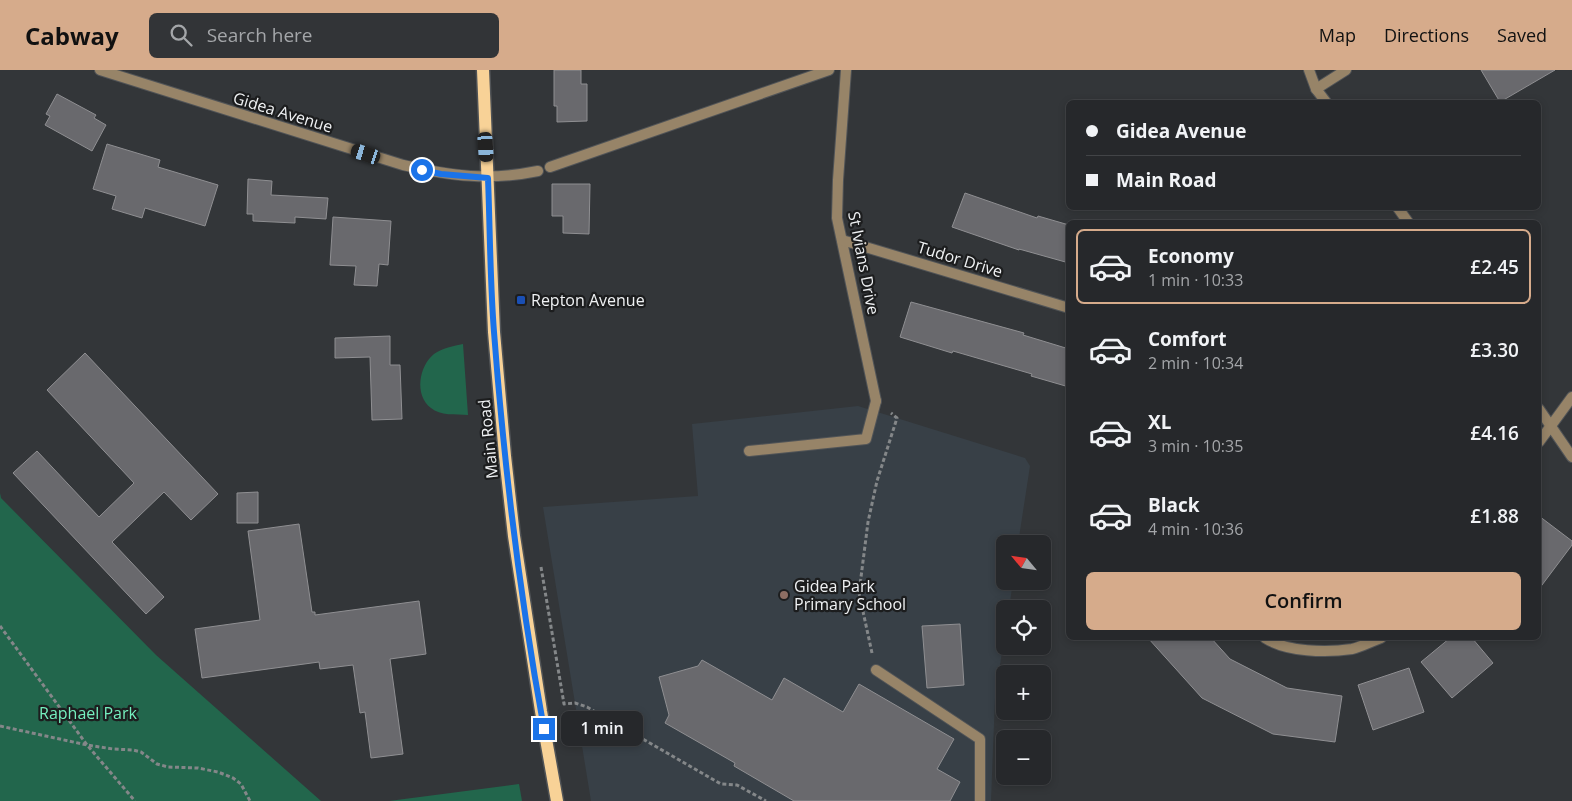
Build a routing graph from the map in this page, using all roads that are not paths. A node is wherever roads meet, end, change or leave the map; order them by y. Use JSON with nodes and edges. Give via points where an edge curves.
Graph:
{"nodes":[{"id":1,"x":100,"y":70,"type":"edge"},
{"id":2,"x":483,"y":70,"type":"edge"},
{"id":3,"x":829,"y":70,"type":"edge"},
{"id":4,"x":846,"y":70,"type":"edge"},
{"id":5,"x":1309,"y":70,"type":"edge"},
{"id":6,"x":1346,"y":70,"type":"edge"},
{"id":7,"x":1316,"y":89,"type":"junction"},
{"id":8,"x":1324,"y":100,"type":"edge"},
{"id":9,"x":550,"y":167,"type":"dead end"},
{"id":10,"x":538,"y":171,"type":"dead end"},
{"id":11,"x":488,"y":178,"type":"junction"},
{"id":12,"x":842,"y":240,"type":"junction"},
{"id":13,"x":1066,"y":307,"type":"edge"},
{"id":14,"x":1572,"y":397,"type":"edge"},
{"id":15,"x":1541,"y":412,"type":"edge"},
{"id":16,"x":1550,"y":425,"type":"junction"},
{"id":17,"x":1541,"y":439,"type":"edge"},
{"id":18,"x":749,"y":451,"type":"dead end"},
{"id":19,"x":1572,"y":457,"type":"edge"},
{"id":20,"x":1268,"y":640,"type":"edge"},
{"id":21,"x":1376,"y":640,"type":"edge"},
{"id":22,"x":876,"y":670,"type":"road end"},
{"id":23,"x":557,"y":801,"type":"edge"},
{"id":24,"x":980,"y":801,"type":"edge"}],
"edges":[{"from":1,"to":11,"type":"street","name":"Gidea Avenue","via":[[404,166],[441,174]]},
{"from":2,"to":11,"type":"main road","name":"Main Road"},
{"from":3,"to":9,"type":"street"},
{"from":4,"to":12,"type":"street","name":"St Ivians Drive","via":[[837,218]]},
{"from":5,"to":7,"type":"street"},
{"from":6,"to":7,"type":"street"},
{"from":7,"to":8,"type":"street"},
{"from":10,"to":11,"type":"street"},
{"from":11,"to":23,"type":"main road","name":"Main Road","via":[[494,332],[505,456],[541,712]]},
{"from":12,"to":13,"type":"street","name":"Tudor Drive"},
{"from":12,"to":18,"type":"street","name":"St Ivians Drive","via":[[876,401],[866,439]]},
{"from":14,"to":16,"type":"street"},
{"from":15,"to":16,"type":"street"},
{"from":16,"to":17,"type":"street"},
{"from":16,"to":19,"type":"street"},
{"from":20,"to":21,"type":"street","via":[[1314,651],[1353,649]]},
{"from":22,"to":24,"type":"street","via":[[980,740]]}]}
